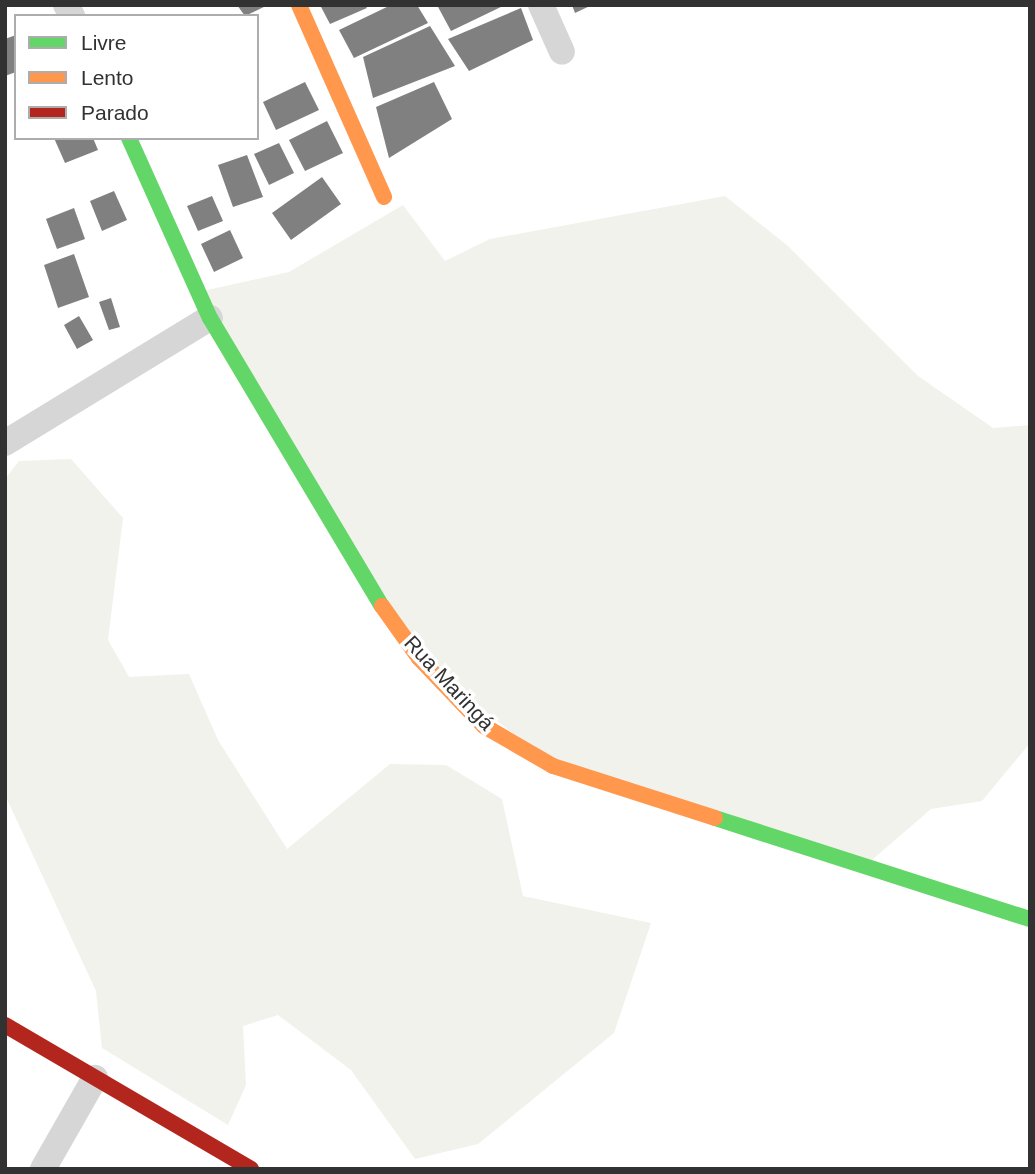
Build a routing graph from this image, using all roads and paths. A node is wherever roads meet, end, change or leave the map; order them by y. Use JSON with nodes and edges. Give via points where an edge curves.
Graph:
{"nodes":[{"id":1,"x":299,"y":5,"type":"edge"},
{"id":2,"x":541,"y":5,"type":"edge"},
{"id":3,"x":562,"y":52,"type":"dead end"},
{"id":4,"x":130,"y":140,"type":"edge"},
{"id":5,"x":384,"y":197,"type":"dead end"},
{"id":6,"x":210,"y":318,"type":"junction"},
{"id":7,"x":5,"y":443,"type":"edge"},
{"id":8,"x":1030,"y":919,"type":"edge"},
{"id":9,"x":5,"y":1025,"type":"edge"},
{"id":10,"x":96,"y":1078,"type":"junction"},
{"id":11,"x":43,"y":1169,"type":"edge"},
{"id":12,"x":251,"y":1169,"type":"edge"}],
"edges":[{"from":1,"to":5,"type":"street"},
{"from":2,"to":3,"type":"street"},
{"from":4,"to":6,"type":"street","name":"Rua Maringá"},
{"from":6,"to":7,"type":"street"},
{"from":6,"to":8,"type":"street","name":"Rua Maringá","via":[[374,594],[419,658],[484,726],[552,766]]},
{"from":9,"to":10,"type":"street"},
{"from":10,"to":11,"type":"street"},
{"from":10,"to":12,"type":"street"}]}
